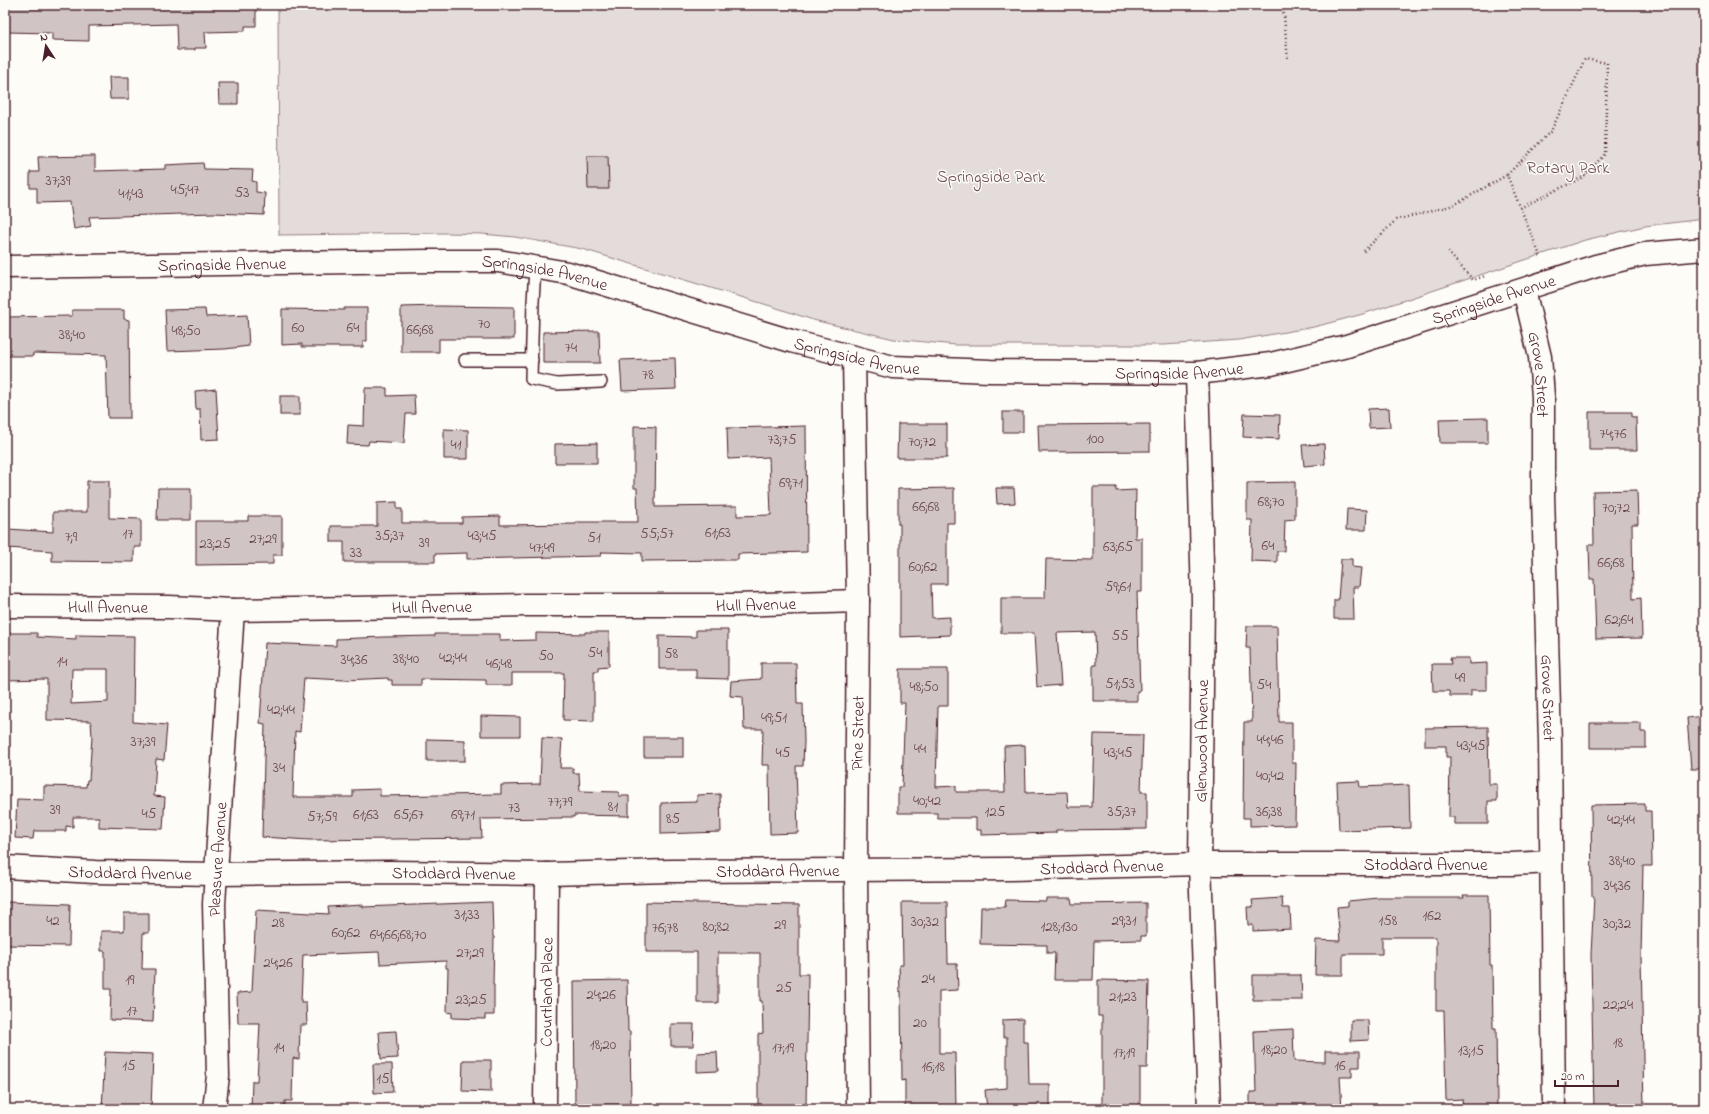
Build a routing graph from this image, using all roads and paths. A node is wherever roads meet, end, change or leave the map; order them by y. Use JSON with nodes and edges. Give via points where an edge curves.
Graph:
{"nodes":[{"id":1,"x":1283,"y":5,"type":"edge"},
{"id":2,"x":1288,"y":60,"type":"dead end"},
{"id":3,"x":1507,"y":175,"type":"junction"},
{"id":4,"x":1520,"y":208,"type":"junction"},
{"id":5,"x":1704,"y":249,"type":"edge"},
{"id":6,"x":1364,"y":251,"type":"dead end"},
{"id":7,"x":1448,"y":252,"type":"dead end"},
{"id":8,"x":1541,"y":258,"type":"dead end"},
{"id":9,"x":5,"y":267,"type":"edge"},
{"id":10,"x":536,"y":268,"type":"junction"},
{"id":11,"x":1485,"y":276,"type":"dead end"},
{"id":12,"x":1524,"y":290,"type":"junction"},
{"id":13,"x":854,"y":357,"type":"junction"},
{"id":14,"x":465,"y":360,"type":"dead end"},
{"id":15,"x":532,"y":360,"type":"junction"},
{"id":16,"x":1197,"y":373,"type":"junction"},
{"id":17,"x":601,"y":382,"type":"dead end"},
{"id":18,"x":858,"y":601,"type":"junction"},
{"id":19,"x":5,"y":606,"type":"edge"},
{"id":20,"x":233,"y":610,"type":"junction"},
{"id":21,"x":1551,"y":862,"type":"junction"},
{"id":22,"x":1200,"y":864,"type":"junction"},
{"id":23,"x":5,"y":867,"type":"edge"},
{"id":24,"x":856,"y":870,"type":"junction"},
{"id":25,"x":216,"y":874,"type":"junction"},
{"id":26,"x":547,"y":874,"type":"junction"},
{"id":27,"x":214,"y":1109,"type":"edge"},
{"id":28,"x":544,"y":1109,"type":"edge"},
{"id":29,"x":858,"y":1109,"type":"edge"},
{"id":30,"x":1209,"y":1109,"type":"edge"},
{"id":31,"x":1554,"y":1109,"type":"edge"}],
"edges":[{"from":1,"to":2,"type":"path"},
{"from":3,"to":4,"type":"path"},
{"from":3,"to":4,"type":"path","via":[[1551,131],[1584,59],[1607,63],[1605,154],[1583,177]]},
{"from":3,"to":6,"type":"path","via":[[1454,205],[1396,220]]},
{"from":4,"to":8,"type":"path"},
{"from":5,"to":12,"type":"street","name":"Springside Avenue","via":[[1645,254],[1596,266]]},
{"from":7,"to":11,"type":"path","via":[[1473,280]]},
{"from":9,"to":10,"type":"street","name":"Springside Avenue","via":[[498,261]]},
{"from":10,"to":13,"type":"street","name":"Springside Avenue","via":[[568,273]]},
{"from":10,"to":15,"type":"lane","via":[[532,302]]},
{"from":12,"to":16,"type":"street","name":"Springside Avenue","via":[[1346,346],[1271,364]]},
{"from":12,"to":21,"type":"street","name":"Grove Street","via":[[1540,357],[1543,397]]},
{"from":13,"to":16,"type":"street","name":"Springside Avenue","via":[[894,367],[990,371]]},
{"from":13,"to":18,"type":"street","name":"Pine Street"},
{"from":14,"to":15,"type":"lane"},
{"from":15,"to":17,"type":"lane","via":[[531,379],[557,384]]},
{"from":16,"to":22,"type":"street","name":"Glenwood Avenue","via":[[1203,601]]},
{"from":18,"to":20,"type":"street","name":"Hull Avenue","via":[[735,605],[526,605]]},
{"from":18,"to":24,"type":"street","name":"Pine Street"},
{"from":19,"to":20,"type":"street","name":"Hull Avenue"},
{"from":20,"to":25,"type":"street","name":"Pleasure Avenue"},
{"from":21,"to":22,"type":"street","name":"Stoddard Avenue"},
{"from":21,"to":31,"type":"street","name":"Grove Street"},
{"from":22,"to":24,"type":"street","name":"Stoddard Avenue"},
{"from":22,"to":30,"type":"street","name":"Glenwood Avenue"},
{"from":23,"to":25,"type":"street","name":"Stoddard Avenue","via":[[95,872]]},
{"from":24,"to":26,"type":"street","name":"Stoddard Avenue","via":[[671,870]]},
{"from":24,"to":29,"type":"street","name":"Pine Street"},
{"from":25,"to":26,"type":"street","name":"Stoddard Avenue"},
{"from":25,"to":27,"type":"street","name":"Pleasure Avenue","via":[[214,904],[218,1076]]},
{"from":26,"to":28,"type":"street","name":"Courtland Place"}]}
